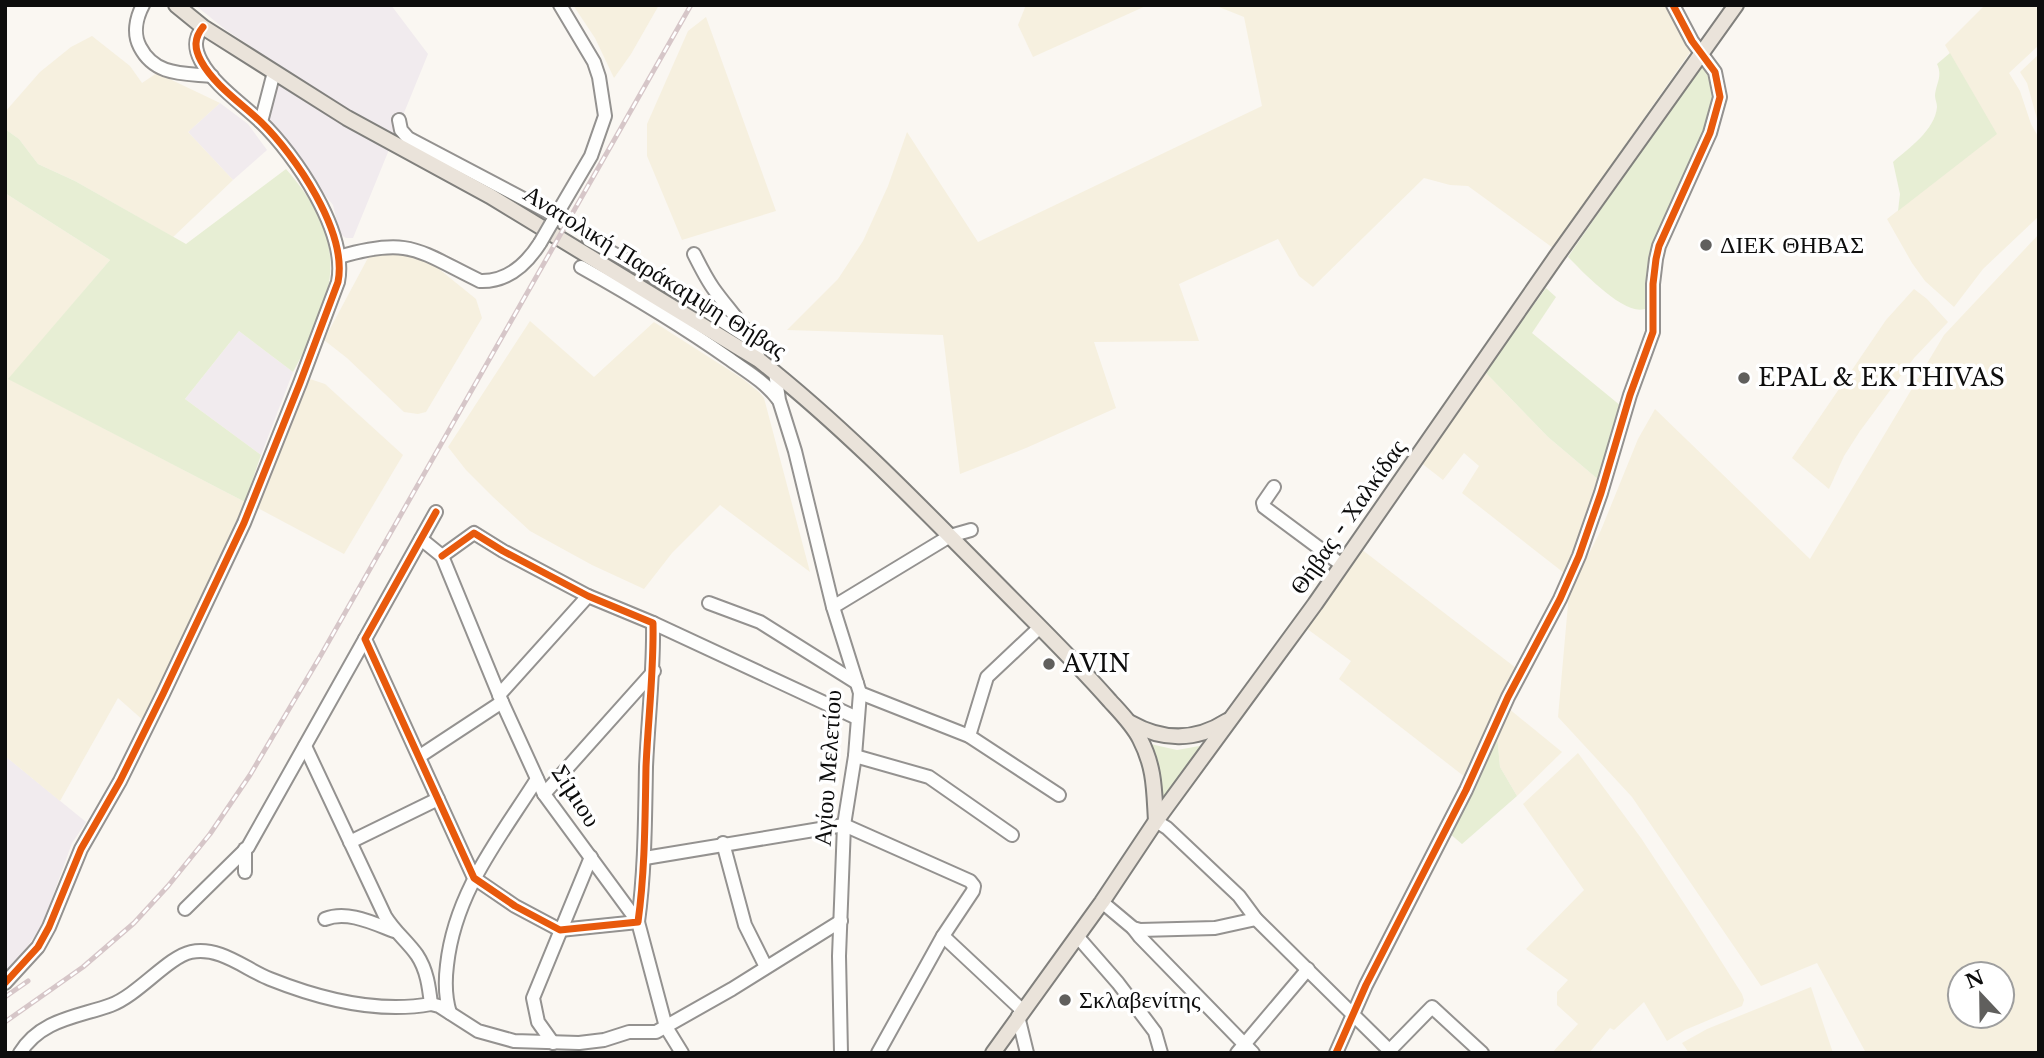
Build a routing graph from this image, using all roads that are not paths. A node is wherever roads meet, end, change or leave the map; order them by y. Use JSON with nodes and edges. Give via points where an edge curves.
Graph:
{"nodes":[{"id":1,"x":143,"y":5,"type":"edge"},
{"id":2,"x":176,"y":5,"type":"edge"},
{"id":3,"x":560,"y":5,"type":"edge"},
{"id":4,"x":1673,"y":5,"type":"edge"},
{"id":5,"x":1736,"y":5,"type":"edge"},
{"id":6,"x":203,"y":26,"type":"junction"},
{"id":7,"x":1702,"y":52,"type":"junction"},
{"id":8,"x":274,"y":72,"type":"junction"},
{"id":9,"x":212,"y":76,"type":"junction"},
{"id":10,"x":399,"y":120,"type":"dead end"},
{"id":11,"x":261,"y":122,"type":"junction"},
{"id":12,"x":553,"y":220,"type":"junction"},
{"id":13,"x":589,"y":240,"type":"dead end"},
{"id":14,"x":694,"y":254,"type":"dead end"},
{"id":15,"x":338,"y":257,"type":"junction"},
{"id":16,"x":581,"y":267,"type":"dead end"},
{"id":17,"x":751,"y":339,"type":"junction"},
{"id":18,"x":759,"y":360,"type":"junction"},
{"id":19,"x":775,"y":372,"type":"junction"},
{"id":20,"x":779,"y":400,"type":"junction"},
{"id":21,"x":1275,"y":487,"type":"dead end"},
{"id":22,"x":436,"y":512,"type":"dead end"},
{"id":23,"x":971,"y":530,"type":"dead end"},
{"id":24,"x":950,"y":536,"type":"junction"},
{"id":25,"x":421,"y":539,"type":"junction"},
{"id":26,"x":442,"y":556,"type":"junction"},
{"id":27,"x":1342,"y":565,"type":"junction"},
{"id":28,"x":588,"y":596,"type":"junction"},
{"id":29,"x":709,"y":603,"type":"dead end"},
{"id":30,"x":832,"y":607,"type":"junction"},
{"id":31,"x":653,"y":623,"type":"junction"},
{"id":32,"x":1040,"y":626,"type":"junction"},
{"id":33,"x":365,"y":639,"type":"junction"},
{"id":34,"x":654,"y":671,"type":"junction"},
{"id":35,"x":858,"y":688,"type":"junction"},
{"id":36,"x":501,"y":699,"type":"junction"},
{"id":37,"x":857,"y":718,"type":"junction"},
{"id":38,"x":1232,"y":719,"type":"junction"},
{"id":39,"x":1128,"y":722,"type":"junction"},
{"id":40,"x":969,"y":736,"type":"junction"},
{"id":41,"x":305,"y":746,"type":"junction"},
{"id":42,"x":420,"y":756,"type":"junction"},
{"id":43,"x":855,"y":756,"type":"junction"},
{"id":44,"x":537,"y":779,"type":"junction"},
{"id":45,"x":544,"y":794,"type":"junction"},
{"id":46,"x":1059,"y":794,"type":"dead end"},
{"id":47,"x":438,"y":799,"type":"junction"},
{"id":48,"x":1156,"y":821,"type":"junction"},
{"id":49,"x":844,"y":825,"type":"junction"},
{"id":50,"x":1012,"y":835,"type":"dead end"},
{"id":51,"x":350,"y":842,"type":"junction"},
{"id":52,"x":723,"y":844,"type":"junction"},
{"id":53,"x":245,"y":849,"type":"junction"},
{"id":54,"x":591,"y":857,"type":"junction"},
{"id":55,"x":645,"y":858,"type":"junction"},
{"id":56,"x":245,"y":872,"type":"dead end"},
{"id":57,"x":474,"y":878,"type":"junction"},
{"id":58,"x":1102,"y":902,"type":"junction"},
{"id":59,"x":185,"y":909,"type":"dead end"},
{"id":60,"x":325,"y":919,"type":"dead end"},
{"id":61,"x":1256,"y":919,"type":"junction"},
{"id":62,"x":841,"y":921,"type":"junction"},
{"id":63,"x":638,"y":922,"type":"junction"},
{"id":64,"x":1133,"y":928,"type":"junction"},
{"id":65,"x":560,"y":930,"type":"junction"},
{"id":66,"x":394,"y":931,"type":"junction"},
{"id":67,"x":943,"y":936,"type":"junction"},
{"id":68,"x":1077,"y":936,"type":"junction"},
{"id":69,"x":766,"y":967,"type":"junction"},
{"id":70,"x":1308,"y":969,"type":"junction"},
{"id":71,"x":5,"y":983,"type":"edge"},
{"id":72,"x":431,"y":1004,"type":"junction"},
{"id":73,"x":450,"y":1013,"type":"junction"},
{"id":74,"x":1020,"y":1013,"type":"junction"},
{"id":75,"x":1353,"y":1013,"type":"junction"},
{"id":76,"x":666,"y":1027,"type":"junction"},
{"id":77,"x":553,"y":1043,"type":"junction"},
{"id":78,"x":1385,"y":1049,"type":"edge"},
{"id":79,"x":1245,"y":1050,"type":"edge"},
{"id":80,"x":20,"y":1053,"type":"edge"},
{"id":81,"x":682,"y":1053,"type":"edge"},
{"id":82,"x":841,"y":1053,"type":"edge"},
{"id":83,"x":878,"y":1053,"type":"edge"},
{"id":84,"x":993,"y":1053,"type":"edge"},
{"id":85,"x":1027,"y":1053,"type":"edge"},
{"id":86,"x":1161,"y":1053,"type":"edge"},
{"id":87,"x":1336,"y":1053,"type":"edge"},
{"id":88,"x":1482,"y":1053,"type":"edge"}],
"edges":[{"from":1,"to":9,"type":"street","via":[[135,34],[146,60],[159,68]]},
{"from":2,"to":6,"type":"main road","name":"Ανατολική Παράκαμψη Θήβας"},
{"from":3,"to":12,"type":"street","via":[[594,62],[605,116],[591,156]]},
{"from":4,"to":7,"type":"street"},
{"from":5,"to":7,"type":"main road","name":"Θήβας - Χαλκίδας"},
{"from":6,"to":8,"type":"main road","name":"Ανατολική Παράκαμψη Θήβας"},
{"from":6,"to":9,"type":"street","via":[[195,44]]},
{"from":7,"to":27,"type":"main road","name":"Θήβας - Χαλκίδας"},
{"from":7,"to":75,"type":"street","via":[[1719,84],[1716,117],[1659,246],[1653,332],[1590,528],[1560,599]]},
{"from":8,"to":11,"type":"street"},
{"from":8,"to":18,"type":"main road","name":"Ανατολική Παράκαμψη Θήβας","via":[[388,142],[490,196]]},
{"from":9,"to":11,"type":"street"},
{"from":10,"to":12,"type":"street","via":[[408,138]]},
{"from":11,"to":15,"type":"street","via":[[314,194]]},
{"from":12,"to":15,"type":"street","bridge":true,"via":[[525,263],[492,281],[480,281],[404,247]]},
{"from":13,"to":17,"type":"street"},
{"from":14,"to":17,"type":"street"},
{"from":15,"to":71,"type":"street","via":[[340,271],[333,298],[244,523],[120,781],[81,849],[49,927],[38,947]]},
{"from":16,"to":20,"type":"street","via":[[711,346],[769,387]]},
{"from":17,"to":18,"type":"street"},
{"from":18,"to":19,"type":"main road","name":"Ανατολική Παράκαμψη Θήβας"},
{"from":19,"to":20,"type":"street","name":"Αγίου Μελετίου"},
{"from":19,"to":24,"type":"main road","name":"Ανατολική Παράκαμψη Θήβας","via":[[847,434]]},
{"from":20,"to":30,"type":"street","name":"Αγίου Μελετίου"},
{"from":21,"to":27,"type":"street","via":[[1264,506]]},
{"from":22,"to":25,"type":"street"},
{"from":23,"to":24,"type":"street"},
{"from":24,"to":30,"type":"street"},
{"from":24,"to":32,"type":"main road","name":"Ανατολική Παράκαμψη Θήβας"},
{"from":25,"to":26,"type":"street"},
{"from":25,"to":33,"type":"street"},
{"from":26,"to":28,"type":"street","via":[[474,533]]},
{"from":26,"to":36,"type":"street","name":"Σίμιου"},
{"from":27,"to":38,"type":"main road","name":"Θήβας - Χαλκίδας"},
{"from":28,"to":31,"type":"street"},
{"from":28,"to":36,"type":"street"},
{"from":29,"to":35,"type":"street","via":[[760,622]]},
{"from":30,"to":35,"type":"street","name":"Αγίου Μελετίου"},
{"from":31,"to":34,"type":"street"},
{"from":31,"to":37,"type":"street"},
{"from":32,"to":39,"type":"main road","name":"Ανατολική Παράκαμψη Θήβας"},
{"from":32,"to":40,"type":"street","via":[[987,677]]},
{"from":33,"to":41,"type":"street"},
{"from":33,"to":42,"type":"street"},
{"from":34,"to":45,"type":"street"},
{"from":34,"to":55,"type":"street","via":[[646,764]]},
{"from":35,"to":37,"type":"street","name":"Αγίου Μελετίου"},
{"from":35,"to":40,"type":"street"},
{"from":36,"to":42,"type":"street"},
{"from":36,"to":44,"type":"street","name":"Σίμιου"},
{"from":37,"to":43,"type":"street","name":"Αγίου Μελετίου"},
{"from":38,"to":39,"type":"main road","via":[[1199,735],[1180,737],[1153,733]]},
{"from":38,"to":48,"type":"main road","name":"Θήβας - Χαλκίδας"},
{"from":39,"to":48,"type":"main road","name":"Ανατολική Παράκαμψη Θήβας","via":[[1152,767]]},
{"from":40,"to":46,"type":"street"},
{"from":41,"to":51,"type":"street"},
{"from":41,"to":53,"type":"street"},
{"from":42,"to":47,"type":"street"},
{"from":43,"to":49,"type":"street","name":"Αγίου Μελετίου"},
{"from":43,"to":50,"type":"street","via":[[929,777]]},
{"from":44,"to":45,"type":"street","name":"Σίμιου"},
{"from":44,"to":57,"type":"street"},
{"from":45,"to":54,"type":"street","name":"Σίμιου"},
{"from":47,"to":51,"type":"street"},
{"from":47,"to":57,"type":"street"},
{"from":48,"to":58,"type":"main road","name":"Θήβας - Χαλκίδας"},
{"from":48,"to":61,"type":"street","via":[[1239,895]]},
{"from":49,"to":52,"type":"street"},
{"from":49,"to":62,"type":"street","name":"Αγίου Μελετίου"},
{"from":49,"to":67,"type":"street","via":[[970,881],[973,891]]},
{"from":51,"to":66,"type":"street"},
{"from":52,"to":55,"type":"street"},
{"from":52,"to":69,"type":"street","via":[[744,925]]},
{"from":53,"to":56,"type":"street"},
{"from":53,"to":59,"type":"street"},
{"from":54,"to":63,"type":"street","name":"Σίμιου"},
{"from":54,"to":65,"type":"street"},
{"from":55,"to":63,"type":"street"},
{"from":57,"to":65,"type":"street"},
{"from":57,"to":73,"type":"street","via":[[449,948],[445,982]]},
{"from":58,"to":64,"type":"street"},
{"from":58,"to":68,"type":"main road","name":"Θήβας - Χαλκίδας"},
{"from":60,"to":66,"type":"street","via":[[353,917]]},
{"from":61,"to":64,"type":"street","via":[[1214,928]]},
{"from":61,"to":70,"type":"street"},
{"from":62,"to":69,"type":"street"},
{"from":62,"to":82,"type":"street","name":"Αγίου Μελετίου"},
{"from":63,"to":65,"type":"street"},
{"from":63,"to":76,"type":"street","name":"Σίμιου"},
{"from":64,"to":79,"type":"street"},
{"from":65,"to":77,"type":"street","via":[[533,998],[538,1023]]},
{"from":66,"to":72,"type":"street","via":[[423,966]]},
{"from":67,"to":74,"type":"street"},
{"from":67,"to":83,"type":"street"},
{"from":68,"to":74,"type":"main road","name":"Θήβας - Χαλκίδας"},
{"from":68,"to":86,"type":"street","via":[[1155,1032]]},
{"from":69,"to":76,"type":"street"},
{"from":70,"to":75,"type":"street"},
{"from":70,"to":79,"type":"street"},
{"from":72,"to":73,"type":"street"},
{"from":72,"to":80,"type":"street","via":[[338,1001],[266,978],[228,957],[190,952],[112,1005],[41,1029]]},
{"from":73,"to":77,"type":"street","via":[[478,1031]]},
{"from":74,"to":84,"type":"main road","name":"Θήβας - Χαλκίδας"},
{"from":74,"to":85,"type":"street"},
{"from":75,"to":78,"type":"street"},
{"from":75,"to":87,"type":"street"},
{"from":76,"to":77,"type":"street","via":[[592,1042]]},
{"from":76,"to":81,"type":"street","name":"Σίμιου"},
{"from":78,"to":88,"type":"street","via":[[1432,1007]]}]}
